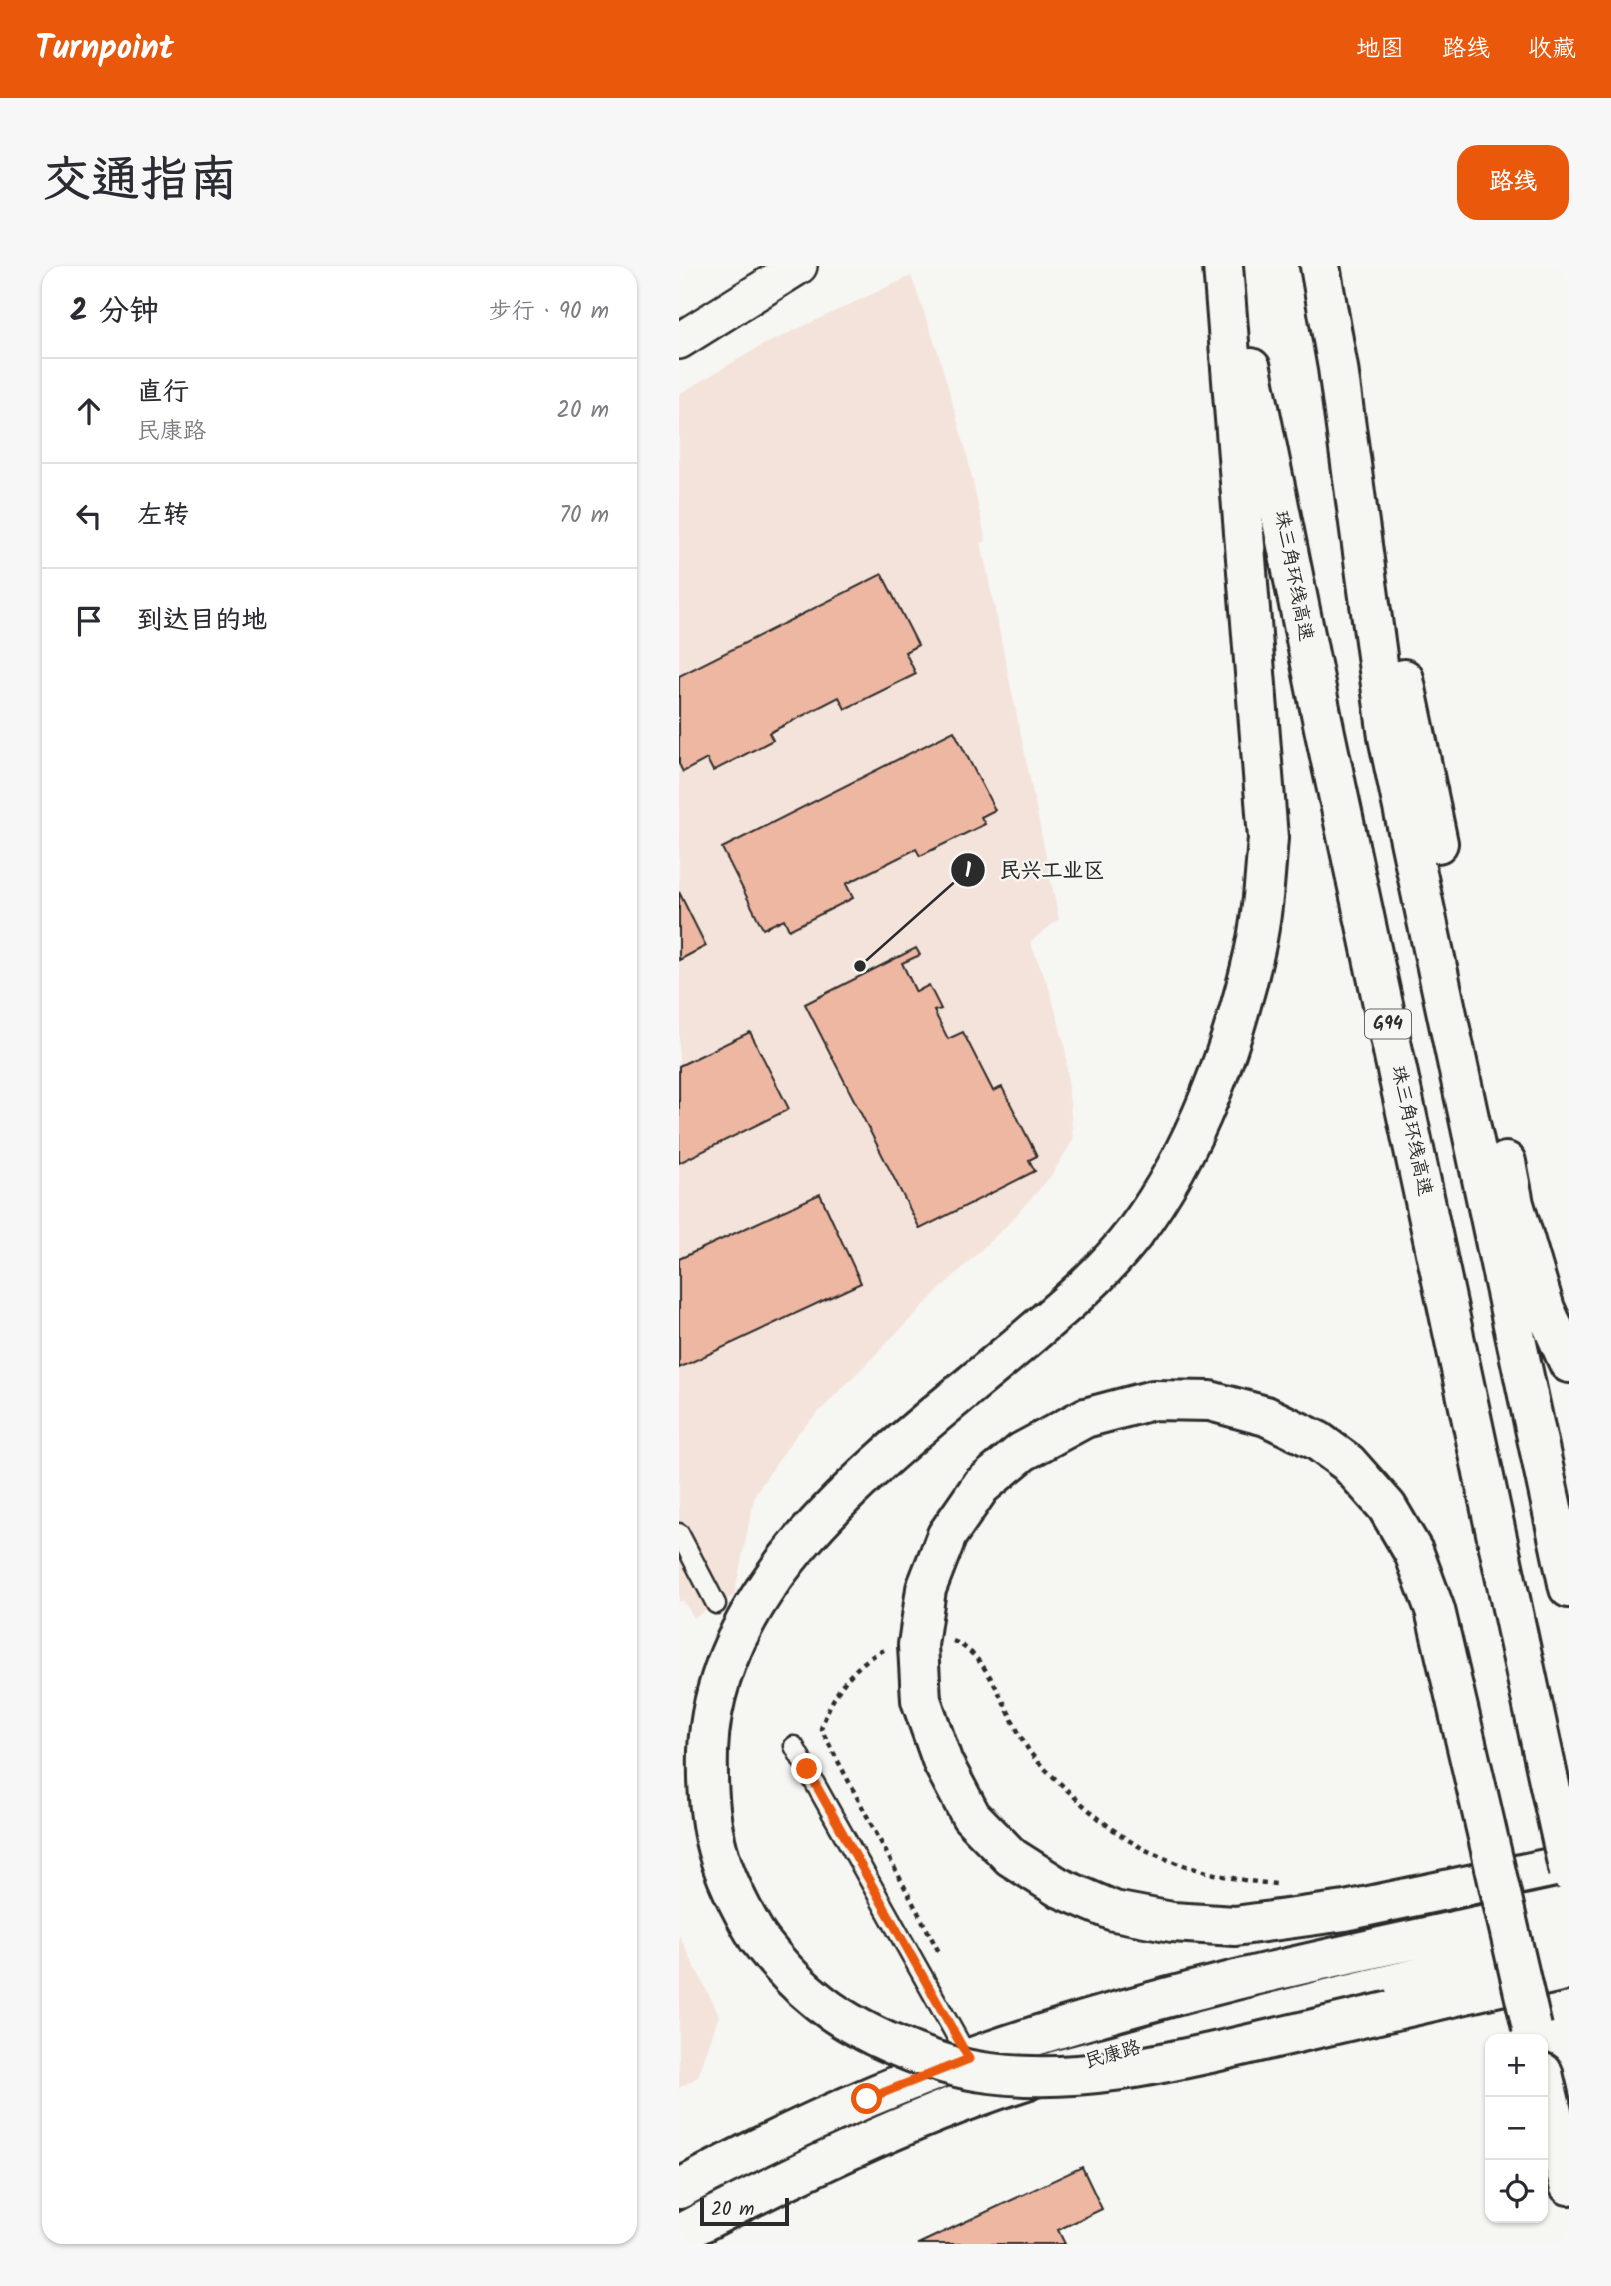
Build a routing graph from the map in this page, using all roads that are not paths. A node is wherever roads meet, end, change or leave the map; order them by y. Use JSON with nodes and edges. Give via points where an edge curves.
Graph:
{"nodes":[{"id":1,"x":799,"y":266,"type":"edge"},
{"id":2,"x":1223,"y":266,"type":"edge"},
{"id":3,"x":1231,"y":266,"type":"edge"},
{"id":4,"x":1320,"y":266,"type":"edge"},
{"id":5,"x":679,"y":341,"type":"edge"},
{"id":6,"x":1338,"y":368,"type":"junction"},
{"id":7,"x":1569,"y":1363,"type":"edge"},
{"id":8,"x":679,"y":1533,"type":"edge"},
{"id":9,"x":1569,"y":1588,"type":"edge"},
{"id":10,"x":716,"y":1604,"type":"dead end"},
{"id":11,"x":794,"y":1746,"type":"dead end"},
{"id":12,"x":1569,"y":1864,"type":"edge"},
{"id":13,"x":1569,"y":1872,"type":"edge"},
{"id":14,"x":1569,"y":1906,"type":"edge"},
{"id":15,"x":1569,"y":1943,"type":"edge"},
{"id":16,"x":1569,"y":1970,"type":"edge"},
{"id":17,"x":1534,"y":2033,"type":"edge"},
{"id":18,"x":969,"y":2059,"type":"junction"},
{"id":19,"x":1548,"y":2095,"type":"edge"},
{"id":20,"x":1569,"y":2185,"type":"edge"},
{"id":21,"x":679,"y":2189,"type":"edge"},
{"id":22,"x":679,"y":2234,"type":"edge"}],
"edges":[{"from":1,"to":5,"type":"street"},
{"from":2,"to":16,"type":"main road","bridge":true,"via":[[1268,838],[1255,947],[1224,1059],[1181,1157],[1135,1231],[1087,1287],[827,1512],[782,1565],[743,1626],[714,1696],[709,1734],[709,1807],[719,1858],[736,1902],[758,1938],[813,1998],[845,2021],[932,2059],[988,2073],[1049,2077],[1189,2058]]},
{"from":3,"to":13,"type":"main road","name":"珠三角环线高速","number":"G94","bridge":true,"via":[[1325,733]]},
{"from":4,"to":6,"type":"main road"},
{"from":6,"to":7,"type":"main road","via":[[1514,1204],[1545,1309]]},
{"from":6,"to":9,"type":"main road","via":[[1388,737]]},
{"from":8,"to":10,"type":"lane"},
{"from":11,"to":18,"type":"lane"},
{"from":12,"to":17,"type":"main road","bridge":true,"via":[[1345,1912],[1235,1926],[1114,1912],[1058,1887],[1011,1857],[971,1816],[943,1763],[922,1700],[918,1645],[926,1589],[947,1535],[981,1486],[1023,1452],[1085,1418],[1153,1400],[1210,1401],[1266,1416],[1318,1441],[1348,1463],[1387,1507],[1414,1553],[1435,1610],[1478,1794]]},
{"from":14,"to":18,"type":"main road","name":"民康路","via":[[1180,1994]]},
{"from":15,"to":22,"type":"main road","name":"民康路","via":[[1235,2021],[1026,2080],[837,2155]]},
{"from":18,"to":21,"type":"main road","name":"民康路","via":[[808,2124]]},
{"from":19,"to":20,"type":"main road"}]}
